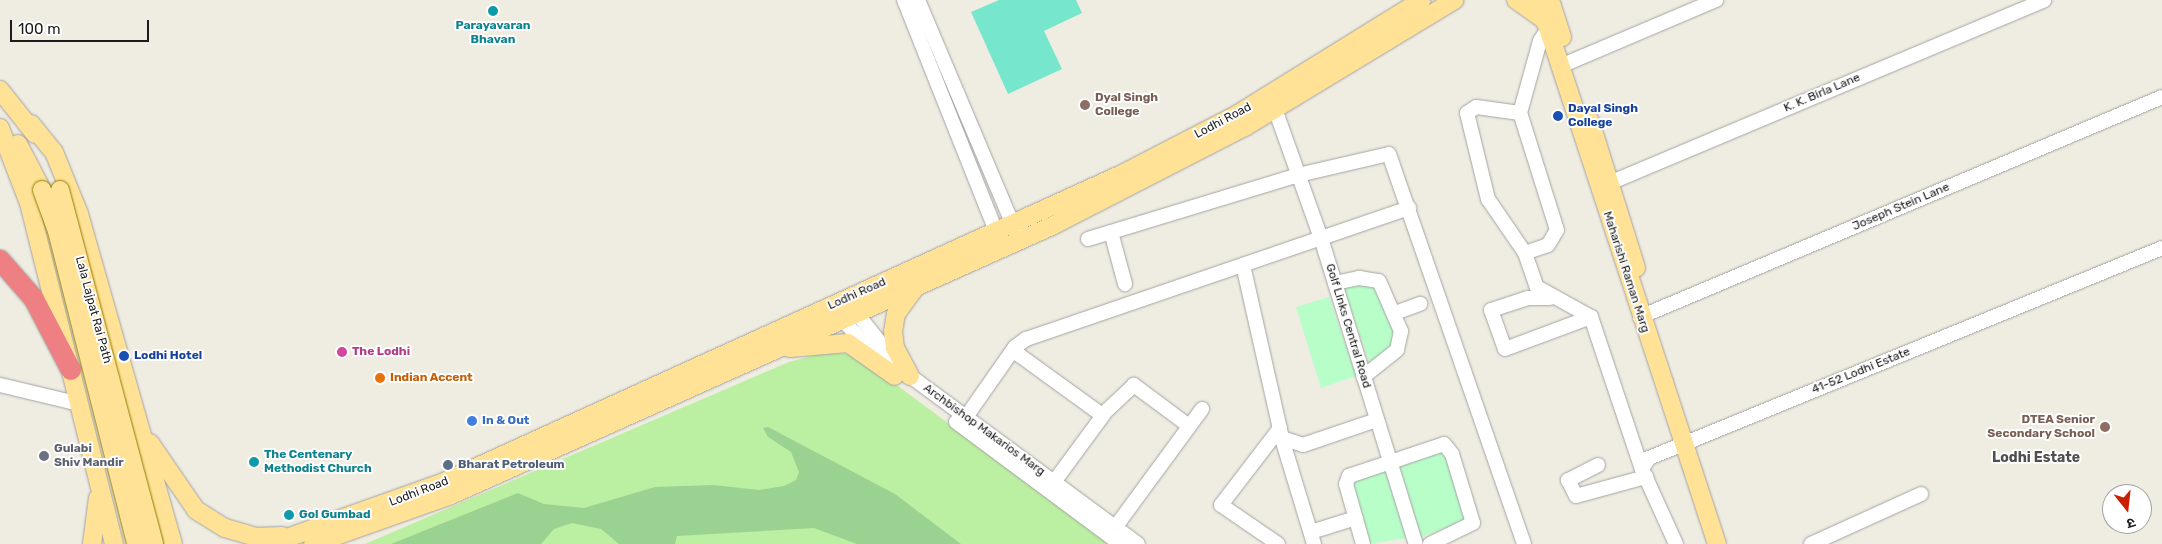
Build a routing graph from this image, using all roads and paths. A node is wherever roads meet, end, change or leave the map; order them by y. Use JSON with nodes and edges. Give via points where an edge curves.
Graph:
{"nodes":[{"id":1,"x":904,"y":0,"type":"edge"},
{"id":2,"x":918,"y":0,"type":"edge"},
{"id":3,"x":1422,"y":0,"type":"edge"},
{"id":4,"x":1455,"y":0,"type":"edge"},
{"id":5,"x":1516,"y":0,"type":"edge"},
{"id":6,"x":1534,"y":0,"type":"edge"},
{"id":7,"x":1716,"y":0,"type":"edge"},
{"id":8,"x":2044,"y":0,"type":"edge"},
{"id":9,"x":1550,"y":12,"type":"edge"},
{"id":10,"x":1570,"y":62,"type":"junction"},
{"id":11,"x":0,"y":90,"type":"edge"},
{"id":12,"x":2162,"y":97,"type":"edge"},
{"id":13,"x":1275,"y":109,"type":"junction"},
{"id":14,"x":1520,"y":113,"type":"junction"},
{"id":15,"x":0,"y":117,"type":"edge"},
{"id":16,"x":31,"y":124,"type":"junction"},
{"id":17,"x":0,"y":128,"type":"edge"},
{"id":18,"x":1298,"y":175,"type":"junction"},
{"id":19,"x":1605,"y":184,"type":"junction"},
{"id":20,"x":1409,"y":208,"type":"junction"},
{"id":21,"x":1111,"y":232,"type":"junction"},
{"id":22,"x":1004,"y":235,"type":"junction"},
{"id":23,"x":1321,"y":238,"type":"junction"},
{"id":24,"x":1088,"y":239,"type":"dead end"},
{"id":25,"x":2162,"y":248,"type":"edge"},
{"id":26,"x":1525,"y":253,"type":"junction"},
{"id":27,"x":0,"y":260,"type":"edge"},
{"id":28,"x":1243,"y":265,"type":"junction"},
{"id":29,"x":1335,"y":283,"type":"junction"},
{"id":30,"x":920,"y":284,"type":"junction"},
{"id":31,"x":1124,"y":284,"type":"dead end"},
{"id":32,"x":1550,"y":298,"type":"junction"},
{"id":33,"x":1420,"y":304,"type":"dead end"},
{"id":34,"x":843,"y":309,"type":"junction"},
{"id":35,"x":1395,"y":313,"type":"junction"},
{"id":36,"x":1645,"y":315,"type":"junction"},
{"id":37,"x":1591,"y":317,"type":"junction"},
{"id":38,"x":1015,"y":347,"type":"junction"},
{"id":39,"x":766,"y":352,"type":"junction"},
{"id":40,"x":71,"y":370,"type":"junction"},
{"id":41,"x":903,"y":376,"type":"junction"},
{"id":42,"x":1363,"y":377,"type":"junction"},
{"id":43,"x":0,"y":385,"type":"edge"},
{"id":44,"x":129,"y":397,"type":"junction"},
{"id":45,"x":80,"y":404,"type":"junction"},
{"id":46,"x":1202,"y":409,"type":"dead end"},
{"id":47,"x":1104,"y":414,"type":"junction"},
{"id":48,"x":966,"y":417,"type":"junction"},
{"id":49,"x":1377,"y":420,"type":"junction"},
{"id":50,"x":1189,"y":426,"type":"junction"},
{"id":51,"x":1281,"y":433,"type":"junction"},
{"id":52,"x":1688,"y":442,"type":"junction"},
{"id":53,"x":1390,"y":462,"type":"junction"},
{"id":54,"x":1598,"y":465,"type":"dead end"},
{"id":55,"x":96,"y":466,"type":"junction"},
{"id":56,"x":1644,"y":473,"type":"junction"},
{"id":57,"x":1054,"y":482,"type":"junction"},
{"id":58,"x":1921,"y":494,"type":"dead end"},
{"id":59,"x":161,"y":505,"type":"junction"},
{"id":60,"x":392,"y":517,"type":"junction"},
{"id":61,"x":1356,"y":518,"type":"junction"},
{"id":62,"x":109,"y":522,"type":"junction"},
{"id":63,"x":287,"y":536,"type":"junction"},
{"id":64,"x":1115,"y":536,"type":"edge"},
{"id":65,"x":1312,"y":538,"type":"edge"},
{"id":66,"x":92,"y":544,"type":"edge"},
{"id":67,"x":114,"y":544,"type":"edge"},
{"id":68,"x":136,"y":544,"type":"edge"},
{"id":69,"x":154,"y":544,"type":"edge"},
{"id":70,"x":173,"y":544,"type":"edge"},
{"id":71,"x":270,"y":544,"type":"edge"},
{"id":72,"x":313,"y":544,"type":"edge"},
{"id":73,"x":340,"y":544,"type":"edge"},
{"id":74,"x":1138,"y":544,"type":"edge"},
{"id":75,"x":1278,"y":544,"type":"edge"},
{"id":76,"x":1363,"y":544,"type":"edge"},
{"id":77,"x":1416,"y":544,"type":"edge"},
{"id":78,"x":1430,"y":544,"type":"edge"},
{"id":79,"x":1524,"y":544,"type":"edge"},
{"id":80,"x":1676,"y":544,"type":"edge"},
{"id":81,"x":1717,"y":544,"type":"edge"},
{"id":82,"x":1728,"y":544,"type":"edge"},
{"id":83,"x":1810,"y":544,"type":"edge"}],
"edges":[{"from":1,"to":22,"type":"street"},
{"from":2,"to":22,"type":"street"},
{"from":3,"to":22,"type":"main road","name":"Lodhi Road","via":[[1238,114]]},
{"from":4,"to":13,"type":"main road","name":"Lodhi Road"},
{"from":5,"to":9,"type":"main road"},
{"from":6,"to":9,"type":"main road","name":"Maharishi Raman Marg"},
{"from":7,"to":10,"type":"street"},
{"from":8,"to":19,"type":"street","name":"K. K. Birla Lane"},
{"from":9,"to":10,"type":"main road","name":"Maharishi Raman Marg"},
{"from":9,"to":14,"type":"street"},
{"from":9,"to":19,"type":"main road","name":"Maharishi Raman Marg"},
{"from":10,"to":19,"type":"main road","name":"Maharishi Raman Marg"},
{"from":11,"to":16,"type":"main road","name":"Lala Lajpat Rai Path"},
{"from":12,"to":36,"type":"street","name":"Joseph Stein Lane"},
{"from":13,"to":18,"type":"street","name":"Golf Links Central Road"},
{"from":13,"to":22,"type":"main road","name":"Lodhi Road","via":[[1127,190],[1020,241]]},
{"from":14,"to":26,"type":"street","via":[[1557,230],[1548,245]]},
{"from":14,"to":26,"type":"street","via":[[1476,107],[1467,113],[1488,199]]},
{"from":15,"to":68,"type":"main road","name":"Lala Lajpat Rai Path","bridge":true,"via":[[42,190],[57,231]]},
{"from":16,"to":44,"type":"main road","via":[[54,152],[79,214]]},
{"from":16,"to":69,"type":"main road","name":"Lala Lajpat Rai Path","bridge":true,"via":[[60,190]]},
{"from":17,"to":40,"type":"main road","via":[[29,203]]},
{"from":18,"to":20,"type":"street","via":[[1386,153],[1392,156]]},
{"from":18,"to":21,"type":"street"},
{"from":18,"to":23,"type":"street","name":"Golf Links Central Road"},
{"from":19,"to":36,"type":"main road","name":"Maharishi Raman Marg"},
{"from":20,"to":23,"type":"street"},
{"from":20,"to":79,"type":"street"},
{"from":21,"to":24,"type":"street"},
{"from":21,"to":31,"type":"street"},
{"from":22,"to":30,"type":"main road","name":"Lodhi Road"},
{"from":22,"to":34,"type":"main road","name":"Lodhi Road"},
{"from":23,"to":28,"type":"street"},
{"from":23,"to":29,"type":"street","name":"Golf Links Central Road"},
{"from":25,"to":52,"type":"street","name":"41-52 Lodhi Estate"},
{"from":26,"to":32,"type":"street","via":[[1537,287]]},
{"from":27,"to":40,"type":"highway","via":[[20,282]]},
{"from":28,"to":38,"type":"street","via":[[1026,339]]},
{"from":28,"to":51,"type":"street"},
{"from":29,"to":35,"type":"street","via":[[1359,278],[1380,281]]},
{"from":29,"to":42,"type":"street","name":"Golf Links Central Road"},
{"from":30,"to":34,"type":"main road","name":"Lodhi Road"},
{"from":30,"to":41,"type":"main road","via":[[903,299],[893,332]]},
{"from":32,"to":37,"type":"street"},
{"from":32,"to":37,"type":"street","via":[[1528,298],[1491,310],[1505,349]]},
{"from":33,"to":35,"type":"street"},
{"from":34,"to":39,"type":"main road","name":"Lodhi Road"},
{"from":34,"to":41,"type":"street","name":"Archbishop Makarios Marg"},
{"from":34,"to":63,"type":"main road","name":"Lodhi Road","via":[[444,482]]},
{"from":35,"to":42,"type":"street","via":[[1401,332],[1397,350]]},
{"from":36,"to":52,"type":"main road","name":"Maharishi Raman Marg"},
{"from":37,"to":56,"type":"street"},
{"from":38,"to":47,"type":"street","via":[[1019,355]]},
{"from":38,"to":48,"type":"street"},
{"from":39,"to":41,"type":"main road","via":[[830,341],[848,343]]},
{"from":39,"to":60,"type":"main road","name":"Lodhi Road"},
{"from":40,"to":45,"type":"main road"},
{"from":41,"to":48,"type":"street","name":"Archbishop Makarios Marg"},
{"from":41,"to":64,"type":"street","name":"Archbishop Makarios Marg"},
{"from":42,"to":49,"type":"street","name":"Golf Links Central Road"},
{"from":43,"to":45,"type":"street"},
{"from":44,"to":59,"type":"main road"},
{"from":44,"to":63,"type":"main road","via":[[162,464],[196,510],[225,528],[256,537]]},
{"from":45,"to":55,"type":"main road"},
{"from":46,"to":50,"type":"street"},
{"from":47,"to":50,"type":"street","via":[[1134,385]]},
{"from":47,"to":57,"type":"street"},
{"from":48,"to":57,"type":"street","name":"Archbishop Makarios Marg"},
{"from":49,"to":51,"type":"street","via":[[1303,445]]},
{"from":49,"to":53,"type":"street","name":"Golf Links Central Road"},
{"from":50,"to":64,"type":"street"},
{"from":51,"to":65,"type":"street"},
{"from":51,"to":75,"type":"street","via":[[1221,505]]},
{"from":52,"to":56,"type":"street","name":"41-52 Lodhi Estate","via":[[1649,458]]},
{"from":52,"to":81,"type":"main road","name":"Maharishi Raman Marg"},
{"from":52,"to":82,"type":"main road","name":"Maharishi Raman Marg"},
{"from":53,"to":61,"type":"street","via":[[1346,479]]},
{"from":53,"to":77,"type":"street","name":"Golf Links Central Road"},
{"from":53,"to":78,"type":"street","via":[[1444,444],[1450,447],[1473,523]]},
{"from":54,"to":56,"type":"street","via":[[1568,480],[1576,496]]},
{"from":55,"to":62,"type":"main road"},
{"from":55,"to":66,"type":"main road","via":[[99,506]]},
{"from":56,"to":80,"type":"street"},
{"from":57,"to":64,"type":"street","name":"Archbishop Makarios Marg"},
{"from":58,"to":83,"type":"street"},
{"from":59,"to":62,"type":"main road","via":[[153,521],[137,530],[119,528]]},
{"from":59,"to":70,"type":"main road"},
{"from":60,"to":72,"type":"main road","name":"Lodhi Road"},
{"from":60,"to":73,"type":"main road"},
{"from":61,"to":65,"type":"street"},
{"from":61,"to":76,"type":"street"},
{"from":62,"to":67,"type":"main road"},
{"from":63,"to":71,"type":"main road","name":"Lodhi Road"},
{"from":64,"to":74,"type":"street","name":"Archbishop Makarios Marg"}]}
